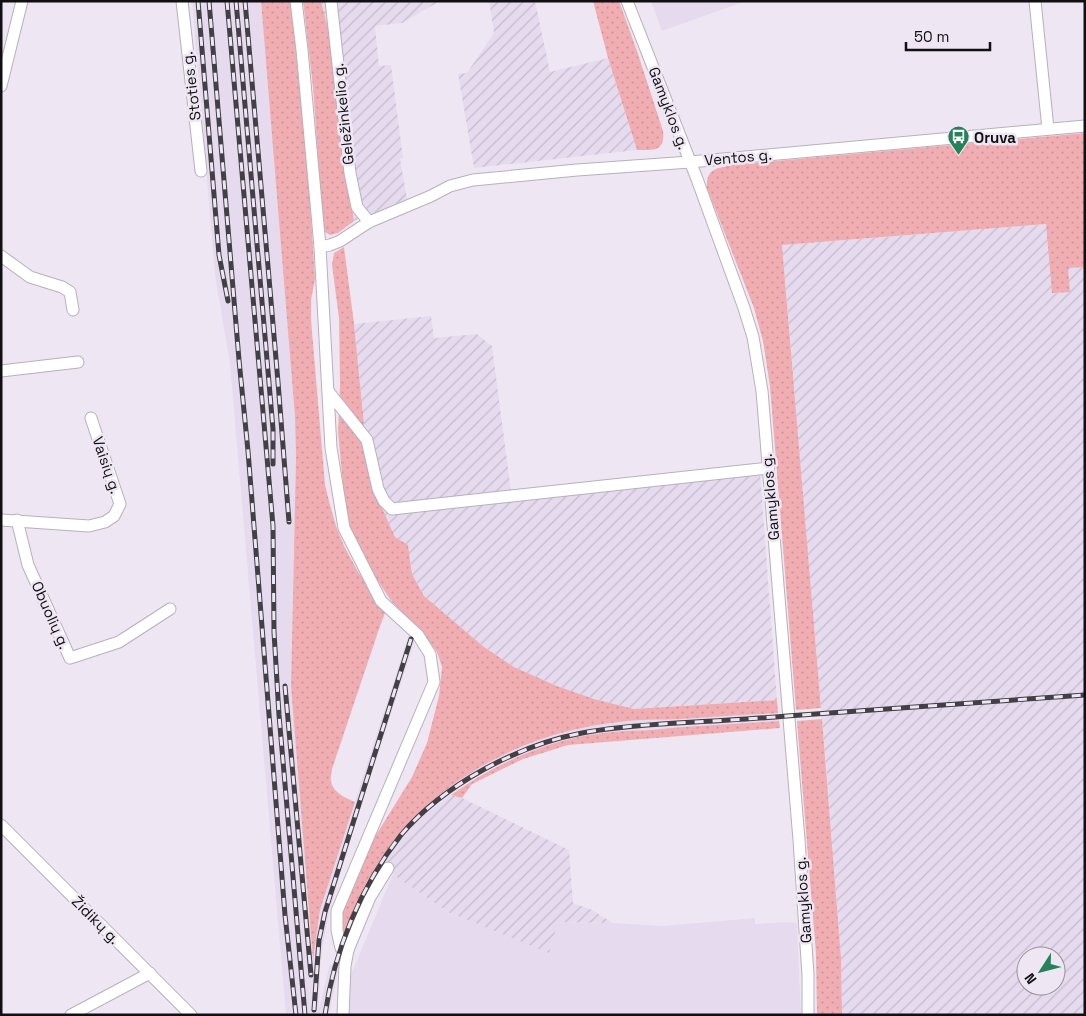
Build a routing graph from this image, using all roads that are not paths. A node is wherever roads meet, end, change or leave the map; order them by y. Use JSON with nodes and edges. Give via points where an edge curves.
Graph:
{"nodes":[{"id":1,"x":22,"y":1,"type":"edge"},
{"id":2,"x":182,"y":1,"type":"edge"},
{"id":3,"x":296,"y":1,"type":"edge"},
{"id":4,"x":331,"y":1,"type":"edge"},
{"id":5,"x":627,"y":1,"type":"edge"},
{"id":6,"x":1035,"y":1,"type":"edge"},
{"id":7,"x":1,"y":86,"type":"edge"},
{"id":8,"x":1085,"y":126,"type":"edge"},
{"id":9,"x":1048,"y":129,"type":"junction"},
{"id":10,"x":690,"y":162,"type":"junction"},
{"id":11,"x":201,"y":172,"type":"dead end"},
{"id":12,"x":369,"y":222,"type":"junction"},
{"id":13,"x":320,"y":246,"type":"junction"},
{"id":14,"x":1,"y":256,"type":"edge"},
{"id":15,"x":73,"y":310,"type":"dead end"},
{"id":16,"x":78,"y":362,"type":"dead end"},
{"id":17,"x":1,"y":371,"type":"edge"},
{"id":18,"x":328,"y":391,"type":"junction"},
{"id":19,"x":91,"y":418,"type":"dead end"},
{"id":20,"x":768,"y":468,"type":"junction"},
{"id":21,"x":1,"y":520,"type":"edge"},
{"id":22,"x":17,"y":520,"type":"junction"},
{"id":23,"x":170,"y":609,"type":"dead end"},
{"id":24,"x":1,"y":825,"type":"edge"},
{"id":25,"x":388,"y":868,"type":"dead end"},
{"id":26,"x":348,"y":950,"type":"junction"},
{"id":27,"x":150,"y":973,"type":"junction"},
{"id":28,"x":71,"y":1015,"type":"edge"},
{"id":29,"x":191,"y":1015,"type":"edge"},
{"id":30,"x":343,"y":1015,"type":"edge"},
{"id":31,"x":808,"y":1015,"type":"edge"}],
"edges":[{"from":1,"to":7,"type":"street"},
{"from":2,"to":11,"type":"street","name":"Stoties g."},
{"from":3,"to":13,"type":"street"},
{"from":4,"to":12,"type":"street","name":"Geležinkelio g.","via":[[350,174],[357,207]]},
{"from":5,"to":10,"type":"street","name":"Gamyklos g."},
{"from":6,"to":9,"type":"street"},
{"from":8,"to":9,"type":"street","name":"Ventos g."},
{"from":9,"to":10,"type":"street","name":"Ventos g."},
{"from":10,"to":12,"type":"street","name":"Ventos g.","via":[[473,180],[450,186]]},
{"from":10,"to":20,"type":"street","name":"Gamyklos g.","via":[[752,336],[762,391]]},
{"from":12,"to":13,"type":"street","name":"Ventos g.","via":[[340,241]]},
{"from":13,"to":18,"type":"street"},
{"from":14,"to":15,"type":"street","via":[[30,277],[70,292]]},
{"from":16,"to":17,"type":"street"},
{"from":18,"to":20,"type":"street","via":[[367,440],[378,489],[392,509]]},
{"from":18,"to":26,"type":"street","via":[[331,448],[344,528],[381,601],[418,635],[430,654],[434,682],[337,911],[341,948]]},
{"from":19,"to":22,"type":"street","name":"Vaisių g.","via":[[120,504],[114,516],[106,522],[88,526]]},
{"from":20,"to":31,"type":"street","name":"Gamyklos g.","via":[[808,975]]},
{"from":21,"to":22,"type":"street","name":"Vaisių g."},
{"from":22,"to":23,"type":"street","name":"Obuolių g.","via":[[28,565],[70,658],[119,642]]},
{"from":24,"to":27,"type":"street","name":"Židikų g."},
{"from":25,"to":26,"type":"street","via":[[370,897]]},
{"from":26,"to":30,"type":"street"},
{"from":27,"to":28,"type":"street"},
{"from":27,"to":29,"type":"street","name":"Židikų g."}]}
